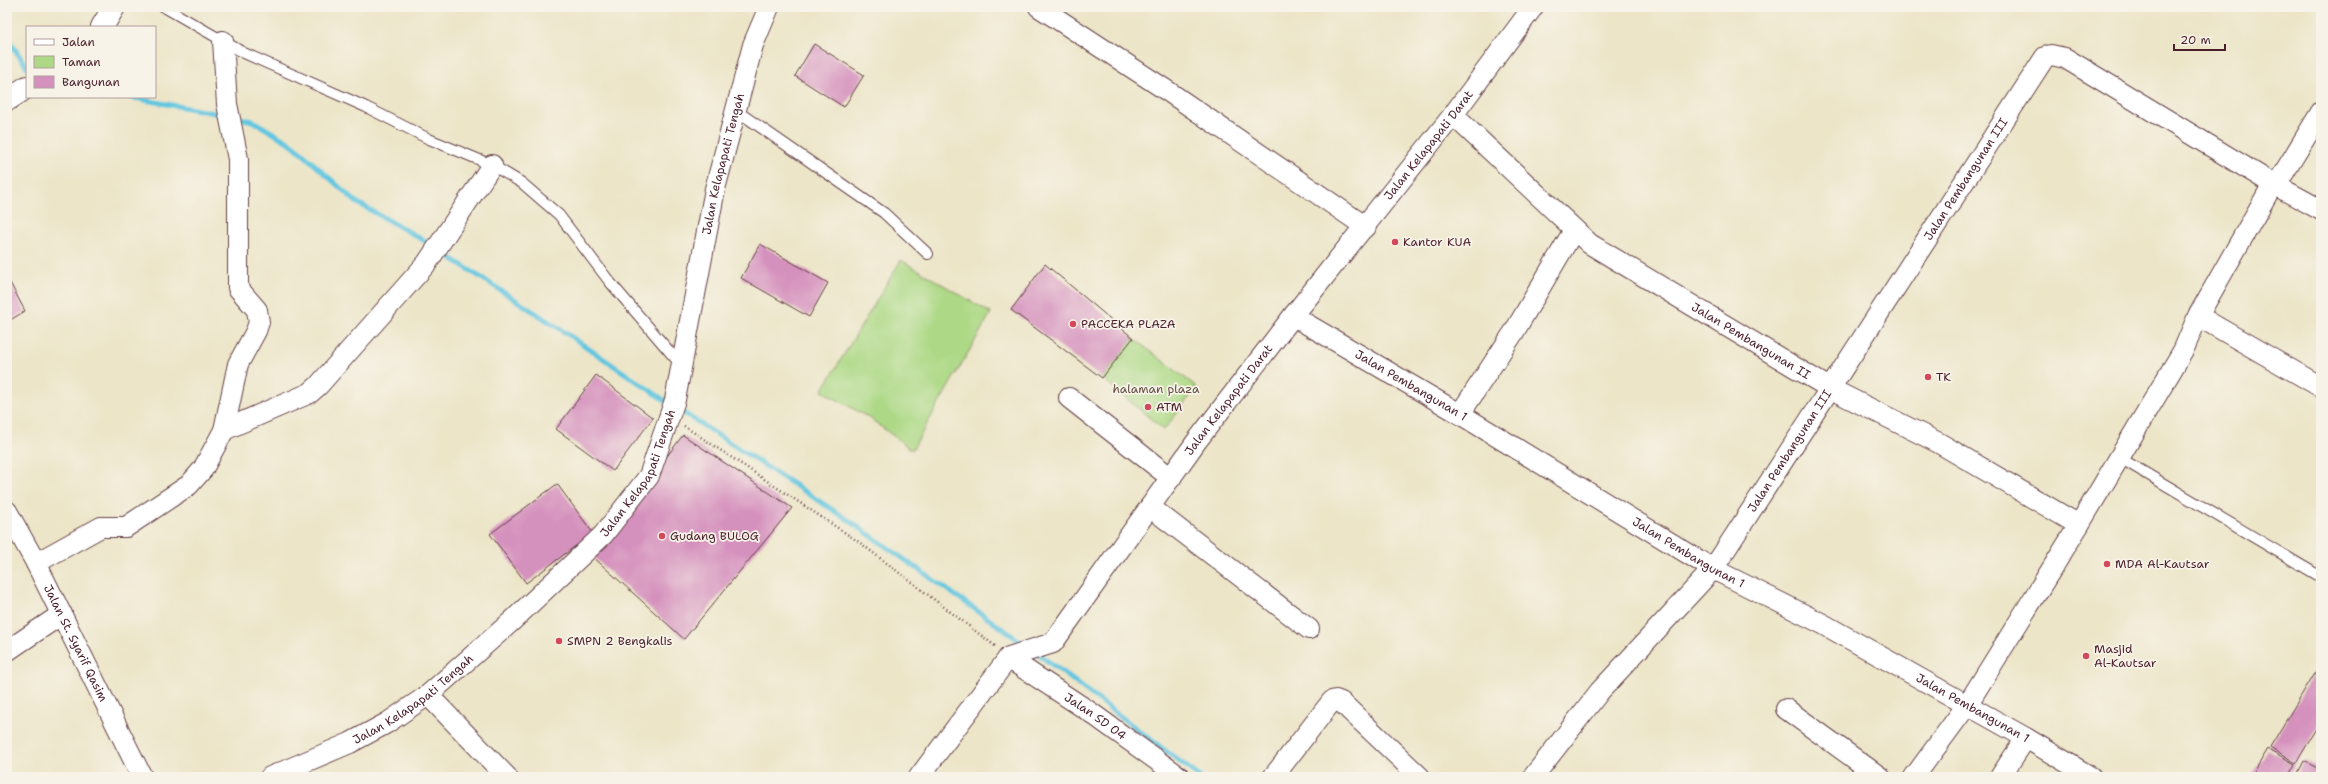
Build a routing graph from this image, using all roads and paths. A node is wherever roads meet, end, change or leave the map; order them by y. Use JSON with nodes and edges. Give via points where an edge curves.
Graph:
{"nodes":[{"id":1,"x":114,"y":7,"type":"edge"},
{"id":2,"x":164,"y":7,"type":"edge"},
{"id":3,"x":769,"y":7,"type":"edge"},
{"id":4,"x":1039,"y":7,"type":"edge"},
{"id":5,"x":1532,"y":7,"type":"edge"},
{"id":6,"x":103,"y":26,"type":"edge"},
{"id":7,"x":223,"y":41,"type":"junction"},
{"id":8,"x":737,"y":111,"type":"junction"},
{"id":9,"x":2321,"y":112,"type":"edge"},
{"id":10,"x":1453,"y":114,"type":"junction"},
{"id":11,"x":492,"y":165,"type":"junction"},
{"id":12,"x":2275,"y":184,"type":"junction"},
{"id":13,"x":2321,"y":210,"type":"edge"},
{"id":14,"x":1366,"y":227,"type":"junction"},
{"id":15,"x":1574,"y":230,"type":"junction"},
{"id":16,"x":928,"y":254,"type":"dead end"},
{"id":17,"x":1293,"y":316,"type":"junction"},
{"id":18,"x":2198,"y":316,"type":"junction"},
{"id":19,"x":681,"y":364,"type":"junction"},
{"id":20,"x":2321,"y":387,"type":"edge"},
{"id":21,"x":1831,"y":389,"type":"junction"},
{"id":22,"x":1069,"y":398,"type":"dead end"},
{"id":23,"x":672,"y":408,"type":"junction"},
{"id":24,"x":1460,"y":414,"type":"junction"},
{"id":25,"x":224,"y":430,"type":"junction"},
{"id":26,"x":2120,"y":458,"type":"junction"},
{"id":27,"x":1171,"y":478,"type":"junction"},
{"id":28,"x":1150,"y":507,"type":"junction"},
{"id":29,"x":7,"y":511,"type":"edge"},
{"id":30,"x":2079,"y":525,"type":"junction"},
{"id":31,"x":36,"y":563,"type":"junction"},
{"id":32,"x":1713,"y":568,"type":"junction"},
{"id":33,"x":2321,"y":577,"type":"edge"},
{"id":34,"x":62,"y":614,"type":"junction"},
{"id":35,"x":1309,"y":629,"type":"dead end"},
{"id":36,"x":7,"y":651,"type":"edge"},
{"id":37,"x":1009,"y":658,"type":"junction"},
{"id":38,"x":428,"y":694,"type":"junction"},
{"id":39,"x":1967,"y":705,"type":"junction"},
{"id":40,"x":1786,"y":709,"type":"dead end"},
{"id":41,"x":2026,"y":738,"type":"junction"},
{"id":42,"x":142,"y":777,"type":"edge"},
{"id":43,"x":270,"y":777,"type":"edge"},
{"id":44,"x":507,"y":777,"type":"edge"},
{"id":45,"x":919,"y":777,"type":"edge"},
{"id":46,"x":1180,"y":777,"type":"edge"},
{"id":47,"x":1273,"y":777,"type":"edge"},
{"id":48,"x":1420,"y":777,"type":"edge"},
{"id":49,"x":1533,"y":777,"type":"edge"},
{"id":50,"x":1880,"y":777,"type":"edge"},
{"id":51,"x":1914,"y":777,"type":"edge"},
{"id":52,"x":2000,"y":777,"type":"edge"},
{"id":53,"x":2091,"y":777,"type":"edge"}],
"edges":[{"from":1,"to":6,"type":"street"},
{"from":2,"to":7,"type":"lane"},
{"from":3,"to":8,"type":"street","name":"Jalan Kelapapati Tengah","via":[[753,45]]},
{"from":4,"to":14,"type":"street","via":[[1169,92]]},
{"from":5,"to":10,"type":"street","name":"Jalan Kelapapati Darat"},
{"from":7,"to":11,"type":"lane","via":[[429,139]]},
{"from":7,"to":25,"type":"street","via":[[227,104],[238,159],[238,288],[257,310],[259,322],[238,364]]},
{"from":8,"to":16,"type":"lane","via":[[884,213]]},
{"from":8,"to":19,"type":"street","name":"Jalan Kelapapati Tengah","via":[[715,190]]},
{"from":9,"to":12,"type":"street"},
{"from":10,"to":14,"type":"street","name":"Jalan Kelapapati Darat"},
{"from":10,"to":15,"type":"street","name":"Jalan Pembangunan II"},
{"from":11,"to":19,"type":"lane","via":[[522,183],[559,215],[609,281]]},
{"from":11,"to":25,"type":"street","via":[[426,263],[310,393]]},
{"from":12,"to":13,"type":"street","name":"Jalan Pembangunan III"},
{"from":12,"to":18,"type":"street"},
{"from":12,"to":21,"type":"street","name":"Jalan Pembangunan III","via":[[2065,58],[2051,55],[2045,57]]},
{"from":14,"to":17,"type":"street","name":"Jalan Kelapapati Darat"},
{"from":15,"to":21,"type":"street","name":"Jalan Pembangunan II","via":[[1602,252]]},
{"from":15,"to":24,"type":"street","via":[[1514,332]]},
{"from":17,"to":24,"type":"street","name":"Jalan Pembangunan 1"},
{"from":17,"to":27,"type":"street","name":"Jalan Kelapapati Darat"},
{"from":18,"to":20,"type":"street"},
{"from":18,"to":26,"type":"street","via":[[2183,351]]},
{"from":19,"to":23,"type":"street","name":"Jalan Kelapapati Tengah"},
{"from":21,"to":30,"type":"street","name":"Jalan Pembangunan II","via":[[1939,443]]},
{"from":21,"to":32,"type":"street","name":"Jalan Pembangunan III"},
{"from":22,"to":27,"type":"street"},
{"from":23,"to":37,"type":"path","via":[[859,542]]},
{"from":23,"to":38,"type":"street","name":"Jalan Kelapapati Tengah","via":[[649,476],[603,536],[512,621]]},
{"from":24,"to":32,"type":"street","name":"Jalan Pembangunan 1"},
{"from":25,"to":31,"type":"street","via":[[211,458],[188,486],[126,527],[101,527]]},
{"from":26,"to":30,"type":"street"},
{"from":26,"to":33,"type":"lane"},
{"from":27,"to":28,"type":"street","name":"Jalan Kelapapati Darat"},
{"from":28,"to":35,"type":"street"},
{"from":28,"to":37,"type":"street","name":"Jalan Kelapapati Darat","via":[[1053,643]]},
{"from":29,"to":31,"type":"street","name":"Jalan St. Syarif Qasim"},
{"from":30,"to":39,"type":"street"},
{"from":31,"to":34,"type":"street","name":"Jalan St. Syarif Qasim"},
{"from":32,"to":39,"type":"street","name":"Jalan Pembangunan 1","via":[[1823,624]]},
{"from":32,"to":49,"type":"street","name":"Jalan Pembangunan III","via":[[1600,691]]},
{"from":34,"to":36,"type":"street"},
{"from":34,"to":42,"type":"street","name":"Jalan St. Syarif Qasim"},
{"from":37,"to":45,"type":"street"},
{"from":37,"to":46,"type":"street","name":"Jalan SD 04"},
{"from":38,"to":43,"type":"street","name":"Jalan Kelapapati Tengah","via":[[387,723]]},
{"from":38,"to":44,"type":"street"},
{"from":39,"to":41,"type":"street","name":"Jalan Pembangunan 1"},
{"from":39,"to":51,"type":"street"},
{"from":40,"to":50,"type":"street"},
{"from":41,"to":52,"type":"street"},
{"from":41,"to":53,"type":"street","name":"Jalan Pembangunan 1"},
{"from":47,"to":48,"type":"street","via":[[1332,701],[1336,700]]}]}
